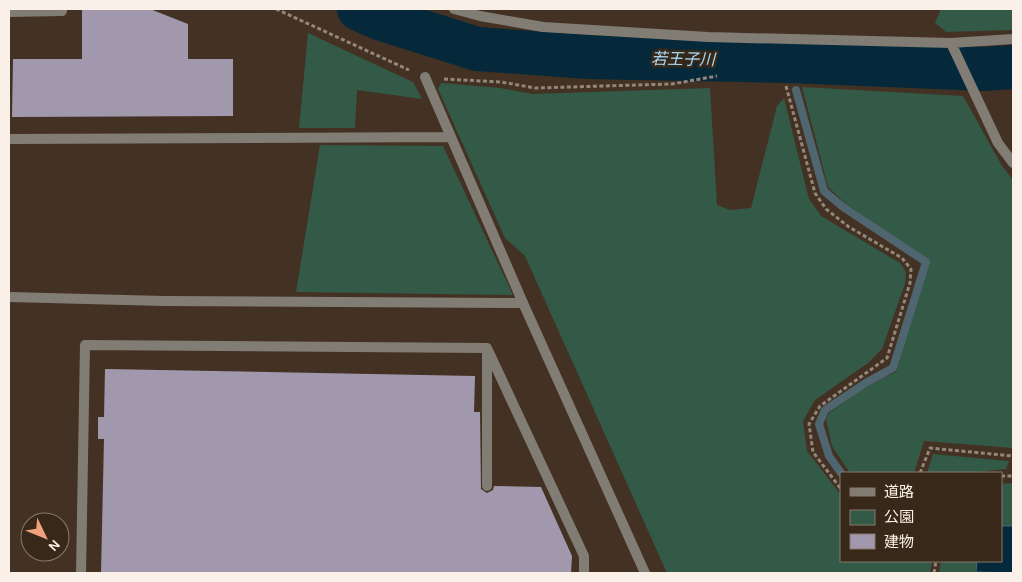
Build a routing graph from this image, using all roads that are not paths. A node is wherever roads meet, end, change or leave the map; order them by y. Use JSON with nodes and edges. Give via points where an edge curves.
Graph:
{"nodes":[{"id":1,"x":454,"y":9,"type":"edge"},
{"id":2,"x":62,"y":11,"type":"dead end"},
{"id":3,"x":9,"y":12,"type":"edge"},
{"id":4,"x":1013,"y":39,"type":"edge"},
{"id":5,"x":951,"y":43,"type":"junction"},
{"id":6,"x":425,"y":77,"type":"road end"},
{"id":7,"x":450,"y":137,"type":"junction"},
{"id":8,"x":9,"y":139,"type":"edge"},
{"id":9,"x":1013,"y":163,"type":"edge"},
{"id":10,"x":9,"y":297,"type":"edge"},
{"id":11,"x":523,"y":302,"type":"junction"},
{"id":12,"x":487,"y":348,"type":"junction"},
{"id":13,"x":487,"y":486,"type":"dead end"},
{"id":14,"x":82,"y":573,"type":"edge"},
{"id":15,"x":584,"y":573,"type":"edge"},
{"id":16,"x":645,"y":573,"type":"edge"}],
"edges":[{"from":1,"to":5,"type":"street","via":[[543,27],[708,37]]},
{"from":2,"to":3,"type":"street"},
{"from":4,"to":5,"type":"street"},
{"from":5,"to":9,"type":"street","via":[[998,143]]},
{"from":6,"to":7,"type":"street"},
{"from":7,"to":8,"type":"street"},
{"from":7,"to":11,"type":"street"},
{"from":10,"to":11,"type":"street"},
{"from":11,"to":16,"type":"street"},
{"from":12,"to":13,"type":"street"},
{"from":12,"to":14,"type":"street","via":[[85,345]]},
{"from":12,"to":15,"type":"street","via":[[584,556]]}]}
